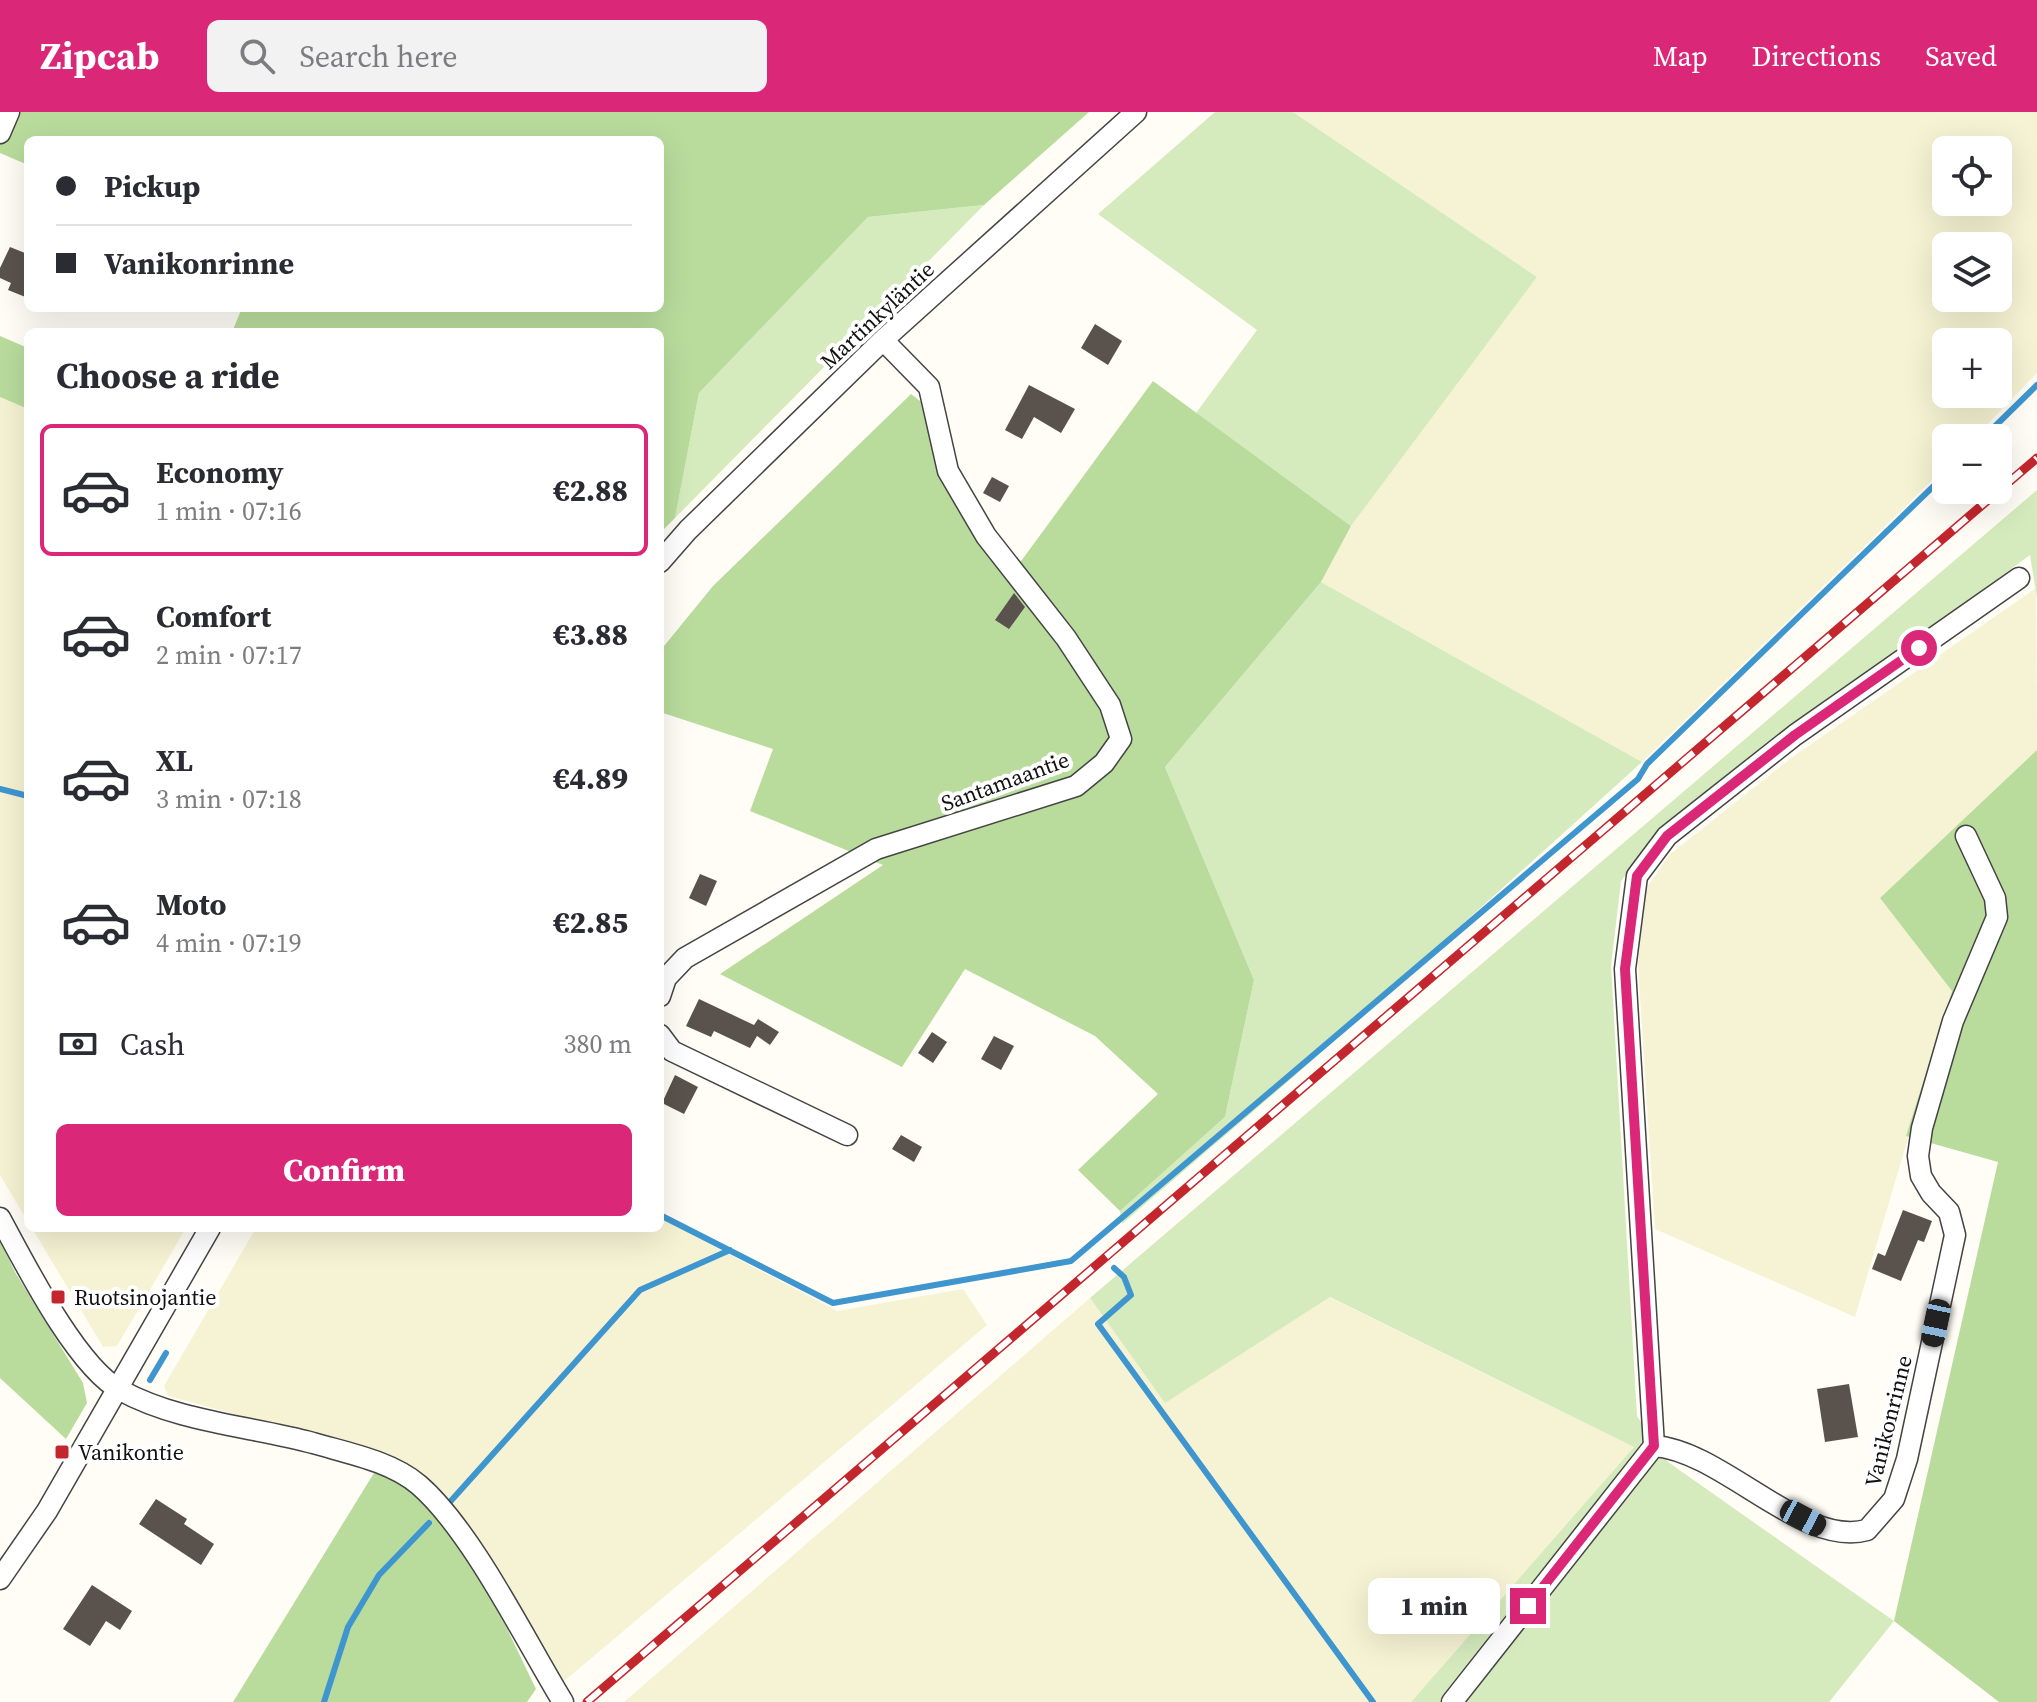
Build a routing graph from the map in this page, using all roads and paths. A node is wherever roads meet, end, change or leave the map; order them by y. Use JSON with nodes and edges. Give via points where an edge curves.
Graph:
{"nodes":[{"id":1,"x":9,"y":112,"type":"edge"},
{"id":2,"x":1136,"y":112,"type":"edge"},
{"id":3,"x":0,"y":133,"type":"edge"},
{"id":4,"x":883,"y":340,"type":"junction"},
{"id":5,"x":664,"y":557,"type":"edge"},
{"id":6,"x":2019,"y":578,"type":"dead end"},
{"id":7,"x":1966,"y":836,"type":"dead end"},
{"id":8,"x":664,"y":984,"type":"edge"},
{"id":9,"x":664,"y":1040,"type":"edge"},
{"id":10,"x":847,"y":1135,"type":"dead end"},
{"id":11,"x":0,"y":1218,"type":"edge"},
{"id":12,"x":208,"y":1232,"type":"edge"},
{"id":13,"x":119,"y":1389,"type":"junction"},
{"id":14,"x":1654,"y":1446,"type":"junction"},
{"id":15,"x":2,"y":1575,"type":"edge"},
{"id":16,"x":563,"y":1702,"type":"edge"},
{"id":17,"x":1452,"y":1702,"type":"edge"}],
"edges":[{"from":1,"to":3,"type":"street"},
{"from":2,"to":4,"type":"street","name":"Martinkyläntie"},
{"from":4,"to":5,"type":"street","name":"Martinkyläntie"},
{"from":4,"to":8,"type":"street","name":"Santamaantie","via":[[929,387],[948,471],[986,536],[1066,638],[1110,705],[1121,739],[1104,763],[1076,786],[876,849],[685,958]]},
{"from":6,"to":14,"type":"street","via":[[1795,735],[1667,836],[1637,876],[1625,969]]},
{"from":7,"to":14,"type":"street","name":"Vanikonrinne","via":[[1995,898],[1997,917],[1953,1021],[1918,1142],[1921,1176],[1949,1212],[1955,1235],[1894,1499],[1867,1530],[1840,1533],[1698,1459]]},
{"from":9,"to":10,"type":"street","via":[[672,1051]]},
{"from":11,"to":13,"type":"street","via":[[92,1368]]},
{"from":12,"to":13,"type":"street"},
{"from":13,"to":15,"type":"street","via":[[47,1511]]},
{"from":13,"to":16,"type":"street","via":[[172,1411],[371,1460],[418,1484],[463,1537]]},
{"from":14,"to":17,"type":"street"}]}
